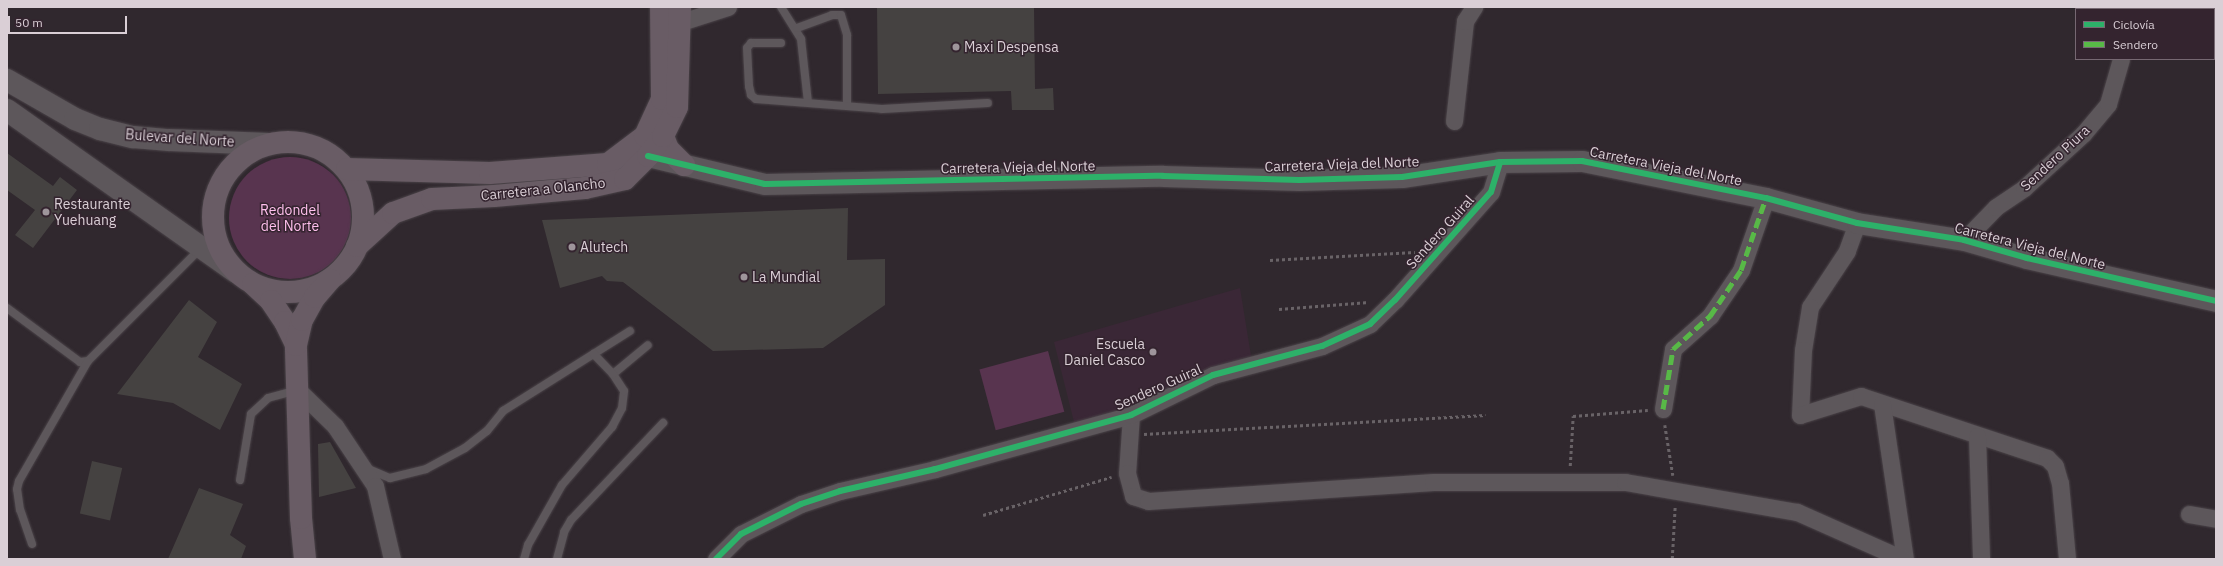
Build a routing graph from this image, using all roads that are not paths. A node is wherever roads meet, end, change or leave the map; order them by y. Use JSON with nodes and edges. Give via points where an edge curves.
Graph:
{"nodes":[{"id":1,"x":728,"y":7,"type":"edge"},
{"id":2,"x":781,"y":7,"type":"edge"},
{"id":3,"x":1474,"y":7,"type":"edge"},
{"id":4,"x":670,"y":16,"type":"edge"},
{"id":5,"x":797,"y":28,"type":"junction"},
{"id":6,"x":781,"y":43,"type":"dead end"},
{"id":7,"x":2121,"y":60,"type":"edge"},
{"id":8,"x":7,"y":80,"type":"edge"},
{"id":9,"x":808,"y":102,"type":"junction"},
{"id":10,"x":988,"y":103,"type":"dead end"},
{"id":11,"x":847,"y":105,"type":"junction"},
{"id":12,"x":7,"y":110,"type":"edge"},
{"id":13,"x":1454,"y":121,"type":"dead end"},
{"id":14,"x":663,"y":136,"type":"junction"},
{"id":15,"x":269,"y":144,"type":"junction"},
{"id":16,"x":648,"y":156,"type":"junction"},
{"id":17,"x":1500,"y":162,"type":"junction"},
{"id":18,"x":684,"y":165,"type":"junction"},
{"id":19,"x":347,"y":169,"type":"junction"},
{"id":20,"x":1766,"y":198,"type":"junction"},
{"id":21,"x":1857,"y":223,"type":"junction"},
{"id":22,"x":1964,"y":240,"type":"junction"},
{"id":23,"x":357,"y":246,"type":"junction"},
{"id":24,"x":201,"y":248,"type":"junction"},
{"id":25,"x":245,"y":278,"type":"junction"},
{"id":26,"x":332,"y":278,"type":"junction"},
{"id":27,"x":2216,"y":301,"type":"edge"},
{"id":28,"x":7,"y":308,"type":"edge"},
{"id":29,"x":630,"y":331,"type":"dead end"},
{"id":30,"x":296,"y":345,"type":"junction"},
{"id":31,"x":648,"y":345,"type":"dead end"},
{"id":32,"x":594,"y":354,"type":"junction"},
{"id":33,"x":88,"y":361,"type":"junction"},
{"id":34,"x":614,"y":374,"type":"junction"},
{"id":35,"x":298,"y":390,"type":"junction"},
{"id":36,"x":1882,"y":404,"type":"junction"},
{"id":37,"x":1663,"y":409,"type":"road end"},
{"id":38,"x":1131,"y":415,"type":"junction"},
{"id":39,"x":663,"y":423,"type":"dead end"},
{"id":40,"x":1977,"y":436,"type":"junction"},
{"id":41,"x":363,"y":467,"type":"junction"},
{"id":42,"x":240,"y":480,"type":"dead end"},
{"id":43,"x":2189,"y":514,"type":"dead end"},
{"id":44,"x":2216,"y":519,"type":"edge"},
{"id":45,"x":32,"y":544,"type":"dead end"},
{"id":46,"x":305,"y":559,"type":"edge"},
{"id":47,"x":392,"y":559,"type":"edge"},
{"id":48,"x":524,"y":559,"type":"edge"},
{"id":49,"x":556,"y":559,"type":"edge"},
{"id":50,"x":716,"y":559,"type":"edge"},
{"id":51,"x":1904,"y":559,"type":"edge"},
{"id":52,"x":1981,"y":559,"type":"edge"},
{"id":53,"x":2067,"y":559,"type":"edge"}],
"edges":[{"from":1,"to":4,"type":"street"},
{"from":2,"to":5,"type":"lane"},
{"from":3,"to":13,"type":"street","via":[[1465,21]]},
{"from":4,"to":14,"type":"main road","name":"Carretera a Olancho","via":[[677,106]]},
{"from":4,"to":19,"type":"main road","name":"Carretera a Olancho","via":[[662,99],[645,136],[608,164],[490,173]]},
{"from":5,"to":9,"type":"lane","via":[[801,39]]},
{"from":5,"to":11,"type":"lane","via":[[832,15],[841,15],[847,35]]},
{"from":6,"to":9,"type":"lane","via":[[751,43],[747,48],[751,95],[756,99]]},
{"from":7,"to":22,"type":"street","name":"Sendero Piura","via":[[2108,104],[2084,134],[2024,188],[1996,207]]},
{"from":8,"to":15,"type":"main road","name":"Bulevar del Norte","via":[[75,120],[100,130],[133,137],[169,140]]},
{"from":9,"to":11,"type":"lane"},
{"from":10,"to":11,"type":"lane","via":[[882,109]]},
{"from":12,"to":24,"type":"main road"},
{"from":14,"to":16,"type":"main road","name":"Carretera a Olancho"},
{"from":14,"to":18,"type":"main road","via":[[668,149]]},
{"from":15,"to":19,"type":"main road","via":[[291,141],[308,144],[332,155]]},
{"from":15,"to":25,"type":"main road","via":[[248,153],[231,168],[219,188],[213,210],[214,232],[222,254]]},
{"from":16,"to":18,"type":"street","name":"Carretera Vieja del Norte"},
{"from":16,"to":23,"type":"main road","name":"Carretera a Olancho","via":[[625,179],[585,188],[432,199],[393,214]]},
{"from":17,"to":18,"type":"street","name":"Carretera Vieja del Norte","via":[[1402,177],[1299,180],[1163,176],[764,184]]},
{"from":17,"to":20,"type":"street","name":"Carretera Vieja del Norte","via":[[1582,161]]},
{"from":17,"to":38,"type":"street","name":"Sendero Guiral","via":[[1491,192],[1396,300],[1370,324],[1322,346],[1213,375]]},
{"from":19,"to":23,"type":"main road","via":[[357,186],[362,206],[363,226]]},
{"from":20,"to":21,"type":"street","name":"Carretera Vieja del Norte"},
{"from":20,"to":37,"type":"street","via":[[1741,270],[1710,316],[1673,349]]},
{"from":21,"to":22,"type":"street","name":"Carretera Vieja del Norte"},
{"from":21,"to":36,"type":"street","via":[[1847,251],[1810,307],[1803,350],[1800,415],[1861,396]]},
{"from":22,"to":27,"type":"street","name":"Carretera Vieja del Norte","via":[[2042,262]]},
{"from":23,"to":26,"type":"main road","via":[[347,263]]},
{"from":24,"to":25,"type":"main road"},
{"from":24,"to":33,"type":"lane"},
{"from":25,"to":26,"type":"main road","via":[[273,290],[293,292],[314,287]]},
{"from":25,"to":30,"type":"main road","via":[[282,317]]},
{"from":26,"to":30,"type":"main road","via":[[315,297],[302,320]]},
{"from":28,"to":33,"type":"lane","via":[[80,362]]},
{"from":29,"to":32,"type":"lane"},
{"from":30,"to":35,"type":"main road"},
{"from":31,"to":34,"type":"lane"},
{"from":32,"to":34,"type":"lane"},
{"from":32,"to":41,"type":"lane","via":[[503,411],[487,431],[465,448],[426,469],[390,478]]},
{"from":33,"to":45,"type":"lane","via":[[19,481],[17,489],[20,510]]},
{"from":34,"to":48,"type":"lane","via":[[624,391],[624,399],[617,418],[562,485],[528,545]]},
{"from":35,"to":41,"type":"street","via":[[335,426]]},
{"from":35,"to":42,"type":"lane","via":[[268,398],[251,414]]},
{"from":35,"to":46,"type":"main road","via":[[301,518]]},
{"from":36,"to":40,"type":"street"},
{"from":36,"to":51,"type":"street"},
{"from":38,"to":50,"type":"street","name":"Sendero Guiral","via":[[935,469],[840,491],[801,504],[741,534]]},
{"from":38,"to":51,"type":"street","via":[[1127,473],[1132,496],[1148,501],[1433,482],[1625,482],[1798,512]]},
{"from":39,"to":49,"type":"lane","via":[[571,520],[564,532]]},
{"from":40,"to":52,"type":"street"},
{"from":40,"to":53,"type":"street","via":[[2047,458],[2055,466],[2060,483]]},
{"from":41,"to":47,"type":"street","via":[[375,486]]},
{"from":43,"to":44,"type":"street"}]}
